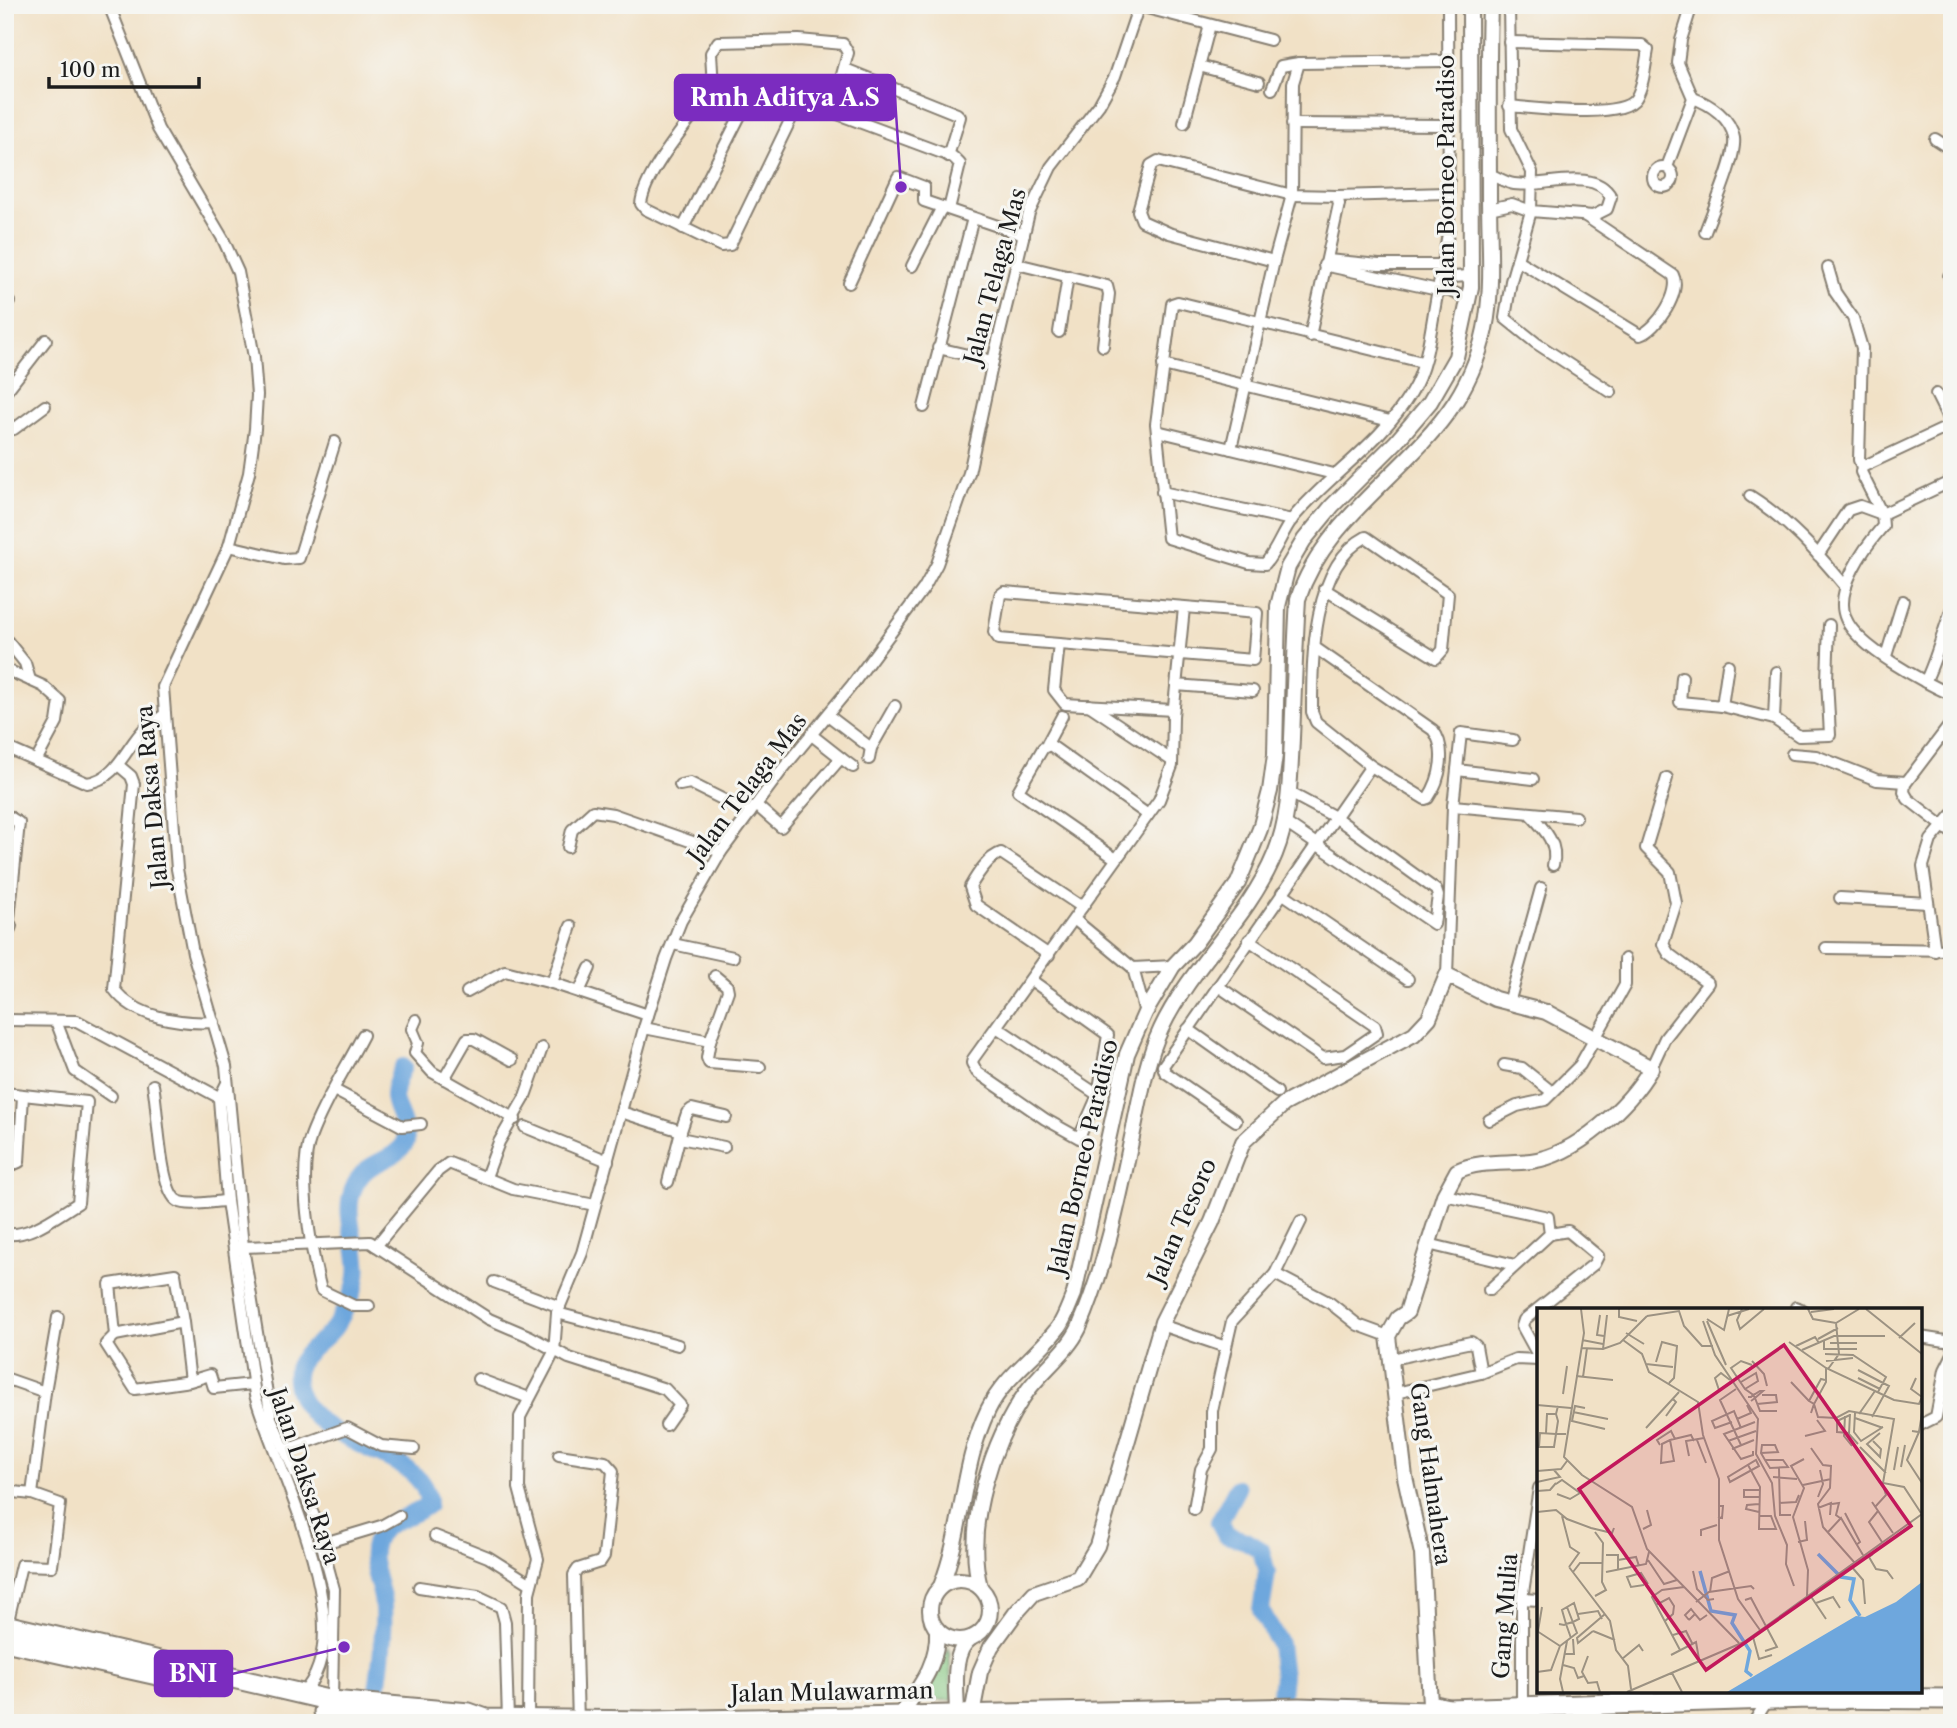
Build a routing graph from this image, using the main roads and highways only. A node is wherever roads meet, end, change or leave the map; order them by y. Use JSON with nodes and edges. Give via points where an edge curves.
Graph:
{"nodes":[{"id":1,"x":6,"y":1630,"type":"edge"},
{"id":2,"x":1808,"y":1695,"type":"edge"},
{"id":3,"x":1696,"y":1696,"type":"edge"},
{"id":4,"x":1952,"y":1699,"type":"edge"},
{"id":5,"x":1299,"y":1702,"type":"junction"},
{"id":6,"x":1439,"y":1707,"type":"junction"},
{"id":7,"x":365,"y":1711,"type":"junction"},
{"id":8,"x":402,"y":1713,"type":"junction"},
{"id":9,"x":1394,"y":1716,"type":"edge"},
{"id":10,"x":1000,"y":1718,"type":"edge"},
{"id":11,"x":721,"y":1720,"type":"edge"},
{"id":12,"x":482,"y":1721,"type":"edge"},
{"id":13,"x":451,"y":1722,"type":"edge"},
{"id":14,"x":528,"y":1722,"type":"edge"},
{"id":15,"x":578,"y":1722,"type":"edge"}],
"edges":[{"from":1,"to":7,"type":"highway","name":"Jalan Mulawarman"},
{"from":1,"to":7,"type":"highway","name":"Jalan Mulawarman","via":[[283,1703]]},
{"from":2,"to":3,"type":"highway","name":"Jalan Mulawarman","via":[[1768,1700]]},
{"from":2,"to":4,"type":"highway","name":"Jalan Mulawarman"},
{"from":3,"to":6,"type":"highway","name":"Jalan Mulawarman"},
{"from":5,"to":6,"type":"highway","name":"Jalan Mulawarman","via":[[1355,1695]]},
{"from":5,"to":9,"type":"highway","name":"Jalan Mulawarman"},
{"from":5,"to":10,"type":"highway","name":"Jalan Mulawarman","via":[[1192,1712]]},
{"from":6,"to":9,"type":"highway","name":"Jalan Mulawarman"},
{"from":7,"to":8,"type":"highway","name":"Jalan Mulawarman"},
{"from":8,"to":12,"type":"highway","name":"Jalan Mulawarman","via":[[469,1713]]},
{"from":8,"to":13,"type":"highway","name":"Jalan Mulawarman"},
{"from":10,"to":11,"type":"highway","name":"Jalan Mulawarman","via":[[901,1714]]},
{"from":11,"to":15,"type":"highway","name":"Jalan Mulawarman"},
{"from":12,"to":14,"type":"highway","name":"Jalan Mulawarman"},
{"from":14,"to":15,"type":"highway","name":"Jalan Mulawarman"}]}
